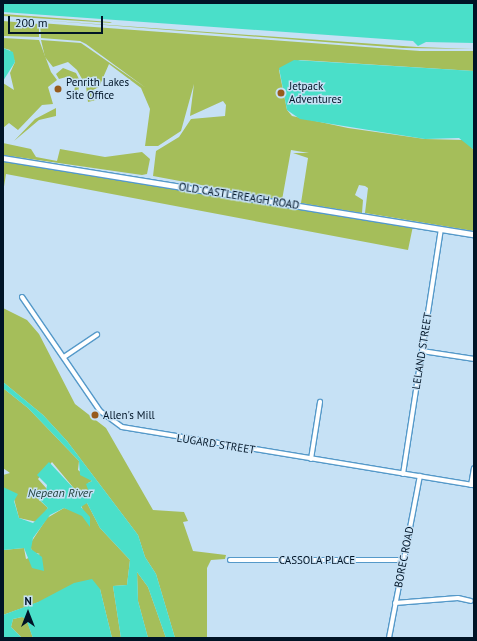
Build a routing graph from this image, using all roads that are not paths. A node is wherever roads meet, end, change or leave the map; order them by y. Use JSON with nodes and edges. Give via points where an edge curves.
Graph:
{"nodes":[{"id":1,"x":3,"y":158,"type":"edge"},
{"id":2,"x":441,"y":229,"type":"junction"},
{"id":3,"x":474,"y":234,"type":"edge"},
{"id":4,"x":22,"y":297,"type":"dead end"},
{"id":5,"x":97,"y":335,"type":"dead end"},
{"id":6,"x":422,"y":351,"type":"junction"},
{"id":7,"x":64,"y":357,"type":"junction"},
{"id":8,"x":474,"y":359,"type":"edge"},
{"id":9,"x":320,"y":402,"type":"dead end"},
{"id":10,"x":311,"y":459,"type":"junction"},
{"id":11,"x":474,"y":468,"type":"edge"},
{"id":12,"x":403,"y":474,"type":"junction"},
{"id":13,"x":420,"y":476,"type":"junction"},
{"id":14,"x":473,"y":485,"type":"edge"},
{"id":15,"x":230,"y":560,"type":"dead end"},
{"id":16,"x":404,"y":560,"type":"junction"},
{"id":17,"x":471,"y":601,"type":"dead end"},
{"id":18,"x":395,"y":603,"type":"junction"},
{"id":19,"x":389,"y":638,"type":"edge"}],
"edges":[{"from":1,"to":2,"type":"street","name":"OLD CASTLEREAGH ROAD"},
{"from":2,"to":3,"type":"street","name":"OLD CASTLEREAGH ROAD"},
{"from":2,"to":6,"type":"street","name":"LELAND STREET"},
{"from":4,"to":7,"type":"street","name":"LUGARD STREET"},
{"from":5,"to":7,"type":"street"},
{"from":6,"to":8,"type":"street"},
{"from":6,"to":12,"type":"street","name":"LELAND STREET"},
{"from":7,"to":10,"type":"street","name":"LUGARD STREET","via":[[100,411],[122,427]]},
{"from":9,"to":10,"type":"street"},
{"from":10,"to":12,"type":"street","name":"LUGARD STREET"},
{"from":11,"to":14,"type":"street"},
{"from":12,"to":13,"type":"street","name":"LUGARD STREET"},
{"from":13,"to":14,"type":"street","name":"LUGARD STREET"},
{"from":13,"to":16,"type":"street","name":"BOREC ROAD"},
{"from":15,"to":16,"type":"street","name":"CASSOLA PLACE"},
{"from":16,"to":18,"type":"street","name":"BOREC ROAD"},
{"from":17,"to":18,"type":"street","via":[[458,598]]},
{"from":18,"to":19,"type":"street","name":"BOREC ROAD"}]}
